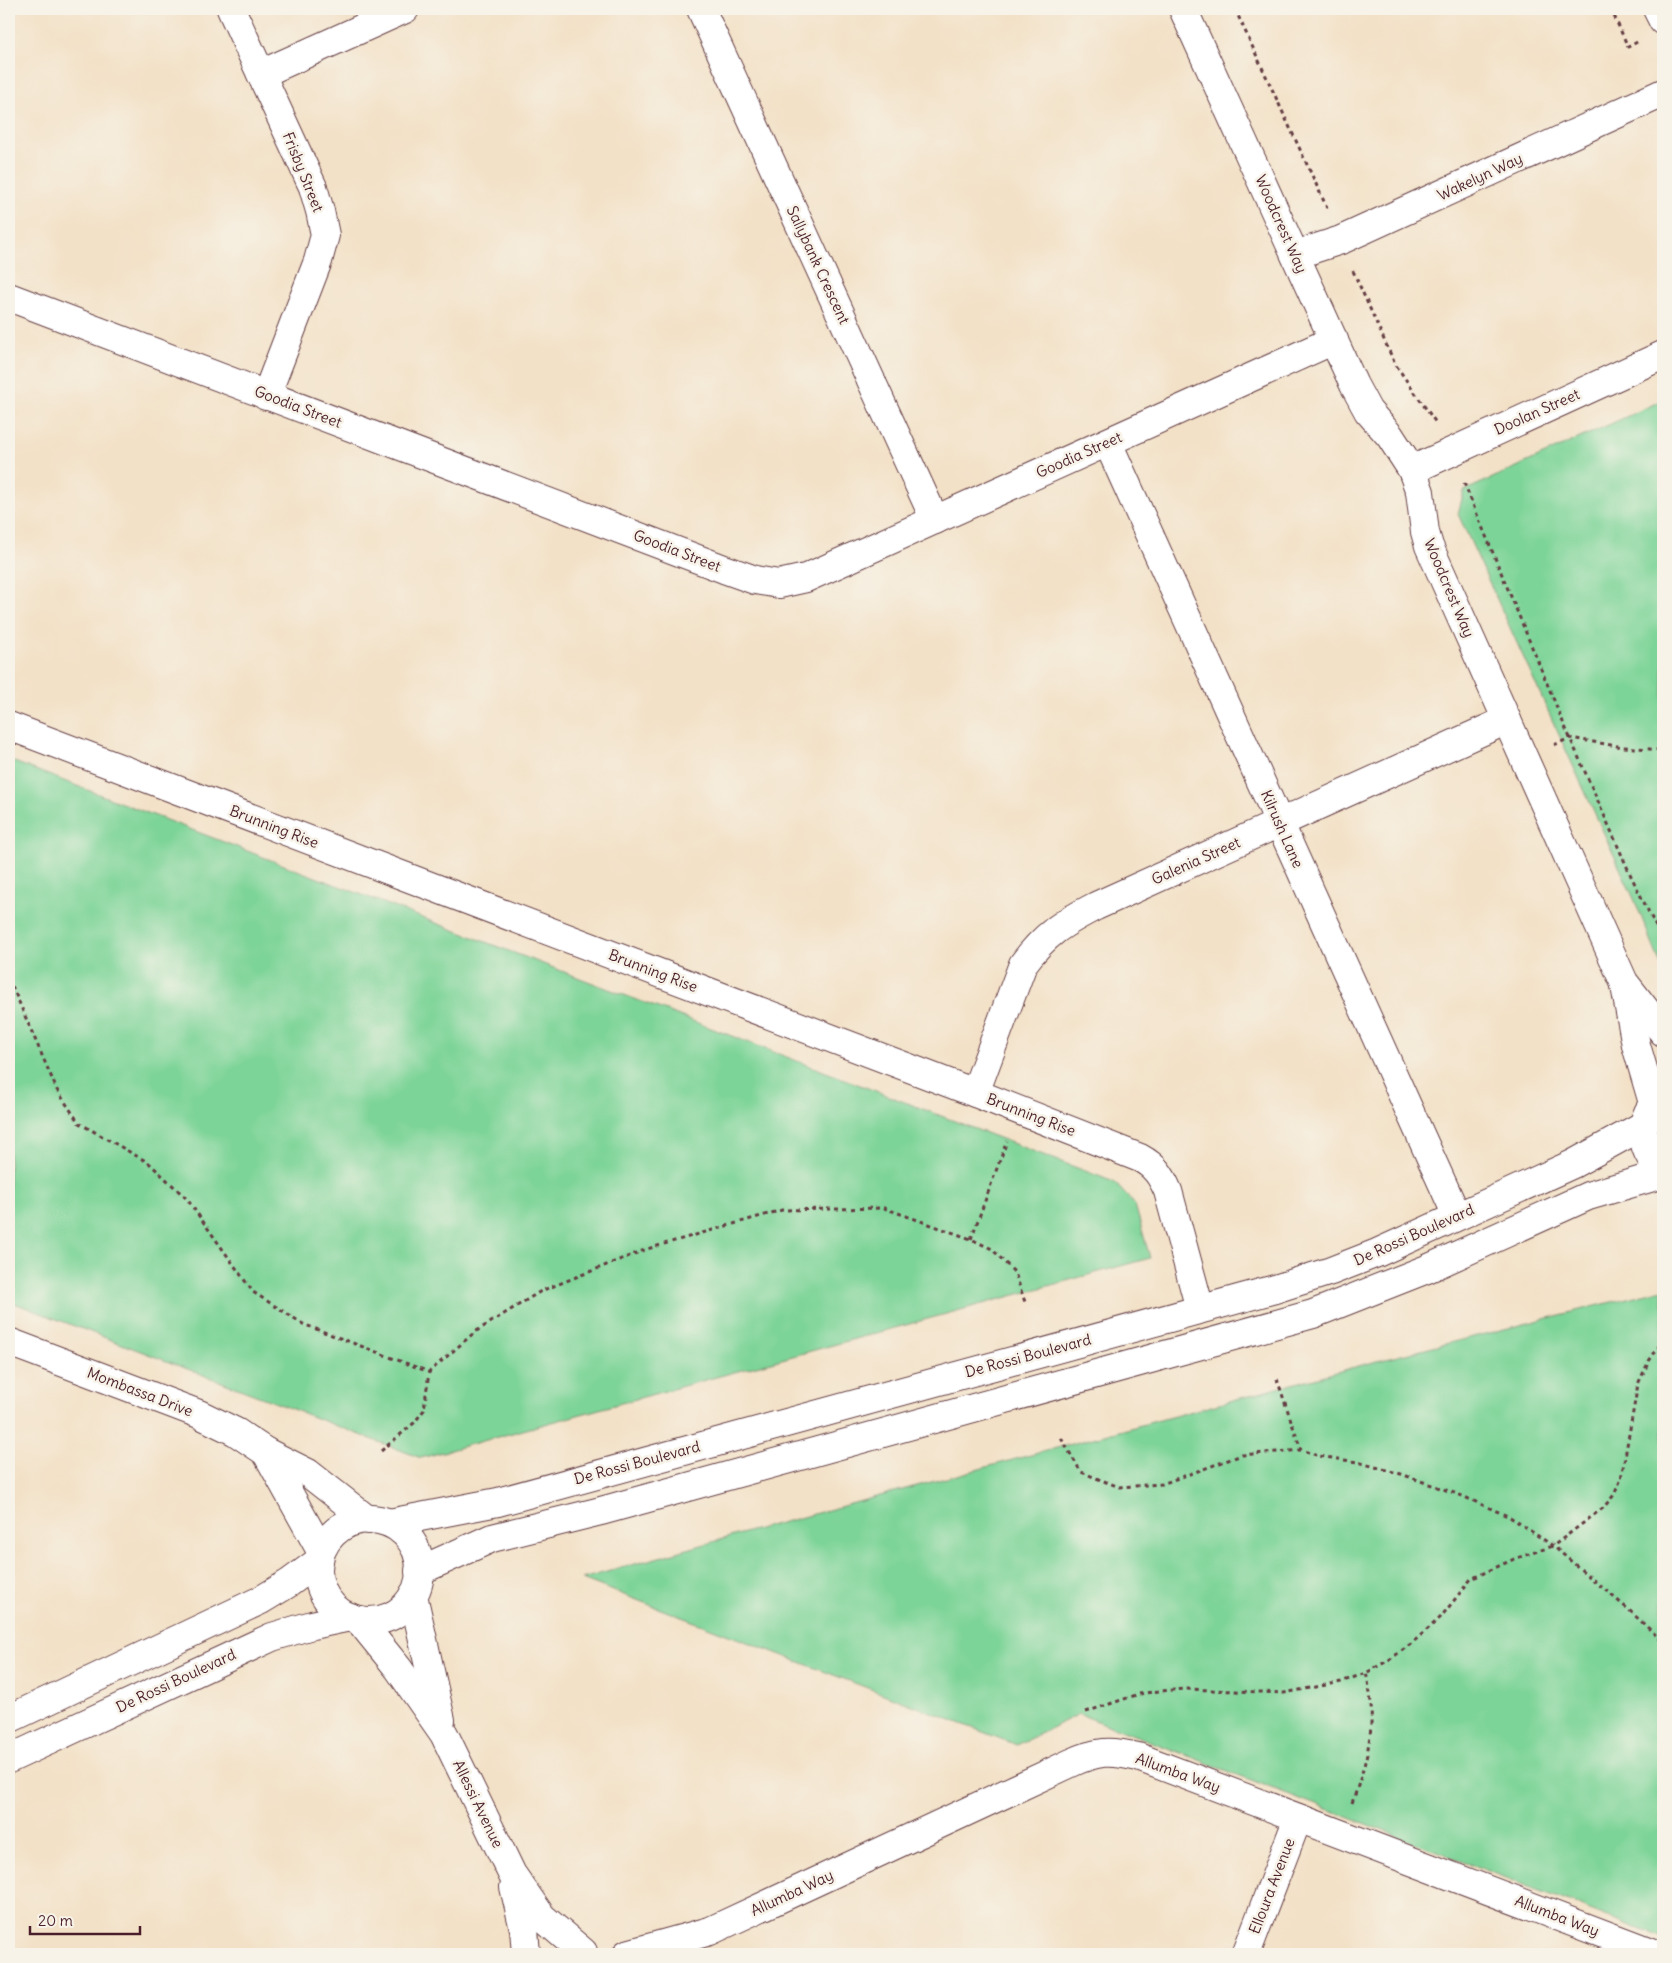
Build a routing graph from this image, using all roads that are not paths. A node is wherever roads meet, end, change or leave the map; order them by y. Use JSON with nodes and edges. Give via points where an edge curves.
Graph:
{"nodes":[{"id":1,"x":231,"y":9,"type":"edge"},
{"id":2,"x":405,"y":9,"type":"edge"},
{"id":3,"x":701,"y":9,"type":"edge"},
{"id":4,"x":1183,"y":9,"type":"edge"},
{"id":5,"x":1656,"y":9,"type":"edge"},
{"id":6,"x":1663,"y":21,"type":"edge"},
{"id":7,"x":261,"y":74,"type":"junction"},
{"id":8,"x":1663,"y":93,"type":"edge"},
{"id":9,"x":1295,"y":255,"type":"junction"},
{"id":10,"x":9,"y":298,"type":"edge"},
{"id":11,"x":1334,"y":340,"type":"junction"},
{"id":12,"x":1663,"y":355,"type":"edge"},
{"id":13,"x":266,"y":396,"type":"junction"},
{"id":14,"x":1108,"y":443,"type":"junction"},
{"id":15,"x":1412,"y":470,"type":"junction"},
{"id":16,"x":935,"y":520,"type":"junction"},
{"id":17,"x":1507,"y":720,"type":"junction"},
{"id":18,"x":9,"y":726,"type":"edge"},
{"id":19,"x":1280,"y":823,"type":"junction"},
{"id":20,"x":1624,"y":982,"type":"junction"},
{"id":21,"x":1663,"y":1032,"type":"edge"},
{"id":22,"x":975,"y":1093,"type":"junction"},
{"id":23,"x":1653,"y":1107,"type":"edge"},
{"id":24,"x":1663,"y":1173,"type":"edge"},
{"id":25,"x":1456,"y":1216,"type":"junction"},
{"id":26,"x":1200,"y":1309,"type":"junction"},
{"id":27,"x":9,"y":1342,"type":"edge"},
{"id":28,"x":266,"y":1452,"type":"junction"},
{"id":29,"x":379,"y":1521,"type":"junction"},
{"id":30,"x":320,"y":1556,"type":"junction"},
{"id":31,"x":416,"y":1583,"type":"junction"},
{"id":32,"x":354,"y":1619,"type":"junction"},
{"id":33,"x":9,"y":1719,"type":"edge"},
{"id":34,"x":444,"y":1734,"type":"junction"},
{"id":35,"x":9,"y":1759,"type":"edge"},
{"id":36,"x":1298,"y":1818,"type":"junction"},
{"id":37,"x":512,"y":1874,"type":"junction"},
{"id":38,"x":710,"y":1931,"type":"junction"},
{"id":39,"x":585,"y":1953,"type":"edge"},
{"id":40,"x":526,"y":1954,"type":"edge"},
{"id":41,"x":550,"y":1954,"type":"edge"},
{"id":42,"x":627,"y":1954,"type":"edge"},
{"id":43,"x":676,"y":1954,"type":"edge"},
{"id":44,"x":1246,"y":1954,"type":"edge"},
{"id":45,"x":1656,"y":1954,"type":"edge"}],
"edges":[{"from":1,"to":7,"type":"street","name":"Frisby Street"},
{"from":2,"to":7,"type":"street"},
{"from":3,"to":16,"type":"street","name":"Sallybank Crescent"},
{"from":4,"to":9,"type":"street","name":"Woodcrest Way"},
{"from":5,"to":6,"type":"street"},
{"from":7,"to":13,"type":"street","name":"Frisby Street","via":[[313,187],[325,235]]},
{"from":8,"to":9,"type":"street","name":"Wakelyn Way","via":[[1341,240]]},
{"from":9,"to":11,"type":"street","name":"Woodcrest Way"},
{"from":10,"to":13,"type":"street","name":"Goodia Street"},
{"from":11,"to":14,"type":"street","name":"Goodia Street"},
{"from":11,"to":15,"type":"street","name":"Woodcrest Way","via":[[1368,411],[1390,436]]},
{"from":12,"to":15,"type":"street","name":"Doolan Street"},
{"from":13,"to":16,"type":"street","name":"Goodia Street","via":[[755,580],[779,584],[806,578]]},
{"from":14,"to":16,"type":"street","name":"Goodia Street"},
{"from":14,"to":19,"type":"street","name":"Kilrush Lane"},
{"from":15,"to":17,"type":"street","name":"Woodcrest Way","via":[[1420,492],[1429,546]]},
{"from":17,"to":19,"type":"street","name":"Galenia Street"},
{"from":17,"to":20,"type":"street","name":"Woodcrest Way"},
{"from":18,"to":22,"type":"street","name":"Brunning Rise"},
{"from":19,"to":22,"type":"street","name":"Galenia Street","via":[[1096,906],[1052,931],[1023,964]]},
{"from":19,"to":25,"type":"street","name":"Kilrush Lane"},
{"from":20,"to":21,"type":"street","name":"Woodcrest Way"},
{"from":20,"to":23,"type":"street","name":"Woodcrest Way","via":[[1636,1045]]},
{"from":22,"to":26,"type":"street","name":"Brunning Rise","via":[[1151,1164],[1161,1175],[1168,1191]]},
{"from":23,"to":24,"type":"street","name":"Woodcrest Way","via":[[1643,1139],[1654,1164]]},
{"from":23,"to":25,"type":"street","name":"De Rossi Boulevard","via":[[1573,1164]]},
{"from":24,"to":31,"type":"street","via":[[1588,1196],[1427,1269],[1314,1314],[610,1509],[492,1538]]},
{"from":25,"to":26,"type":"street","name":"De Rossi Boulevard","via":[[1331,1271]]},
{"from":26,"to":29,"type":"street","name":"De Rossi Boulevard","via":[[498,1502]]},
{"from":27,"to":28,"type":"street","name":"Mombassa Drive","via":[[199,1414],[236,1432]]},
{"from":28,"to":29,"type":"street","name":"Mombassa Drive","via":[[308,1473]]},
{"from":28,"to":30,"type":"street","name":"Mombassa Drive"},
{"from":29,"to":30,"type":"street","via":[[353,1522],[340,1528],[329,1538]]},
{"from":29,"to":31,"type":"street","via":[[402,1532],[412,1543],[418,1556]]},
{"from":30,"to":32,"type":"street","via":[[318,1578],[324,1595],[334,1608]]},
{"from":30,"to":33,"type":"street","via":[[289,1583],[261,1600]]},
{"from":31,"to":32,"type":"street","via":[[403,1608],[390,1617],[374,1621]]},
{"from":31,"to":34,"type":"street","name":"Allessi Avenue"},
{"from":32,"to":34,"type":"street","name":"Allessi Avenue","via":[[398,1668]]},
{"from":32,"to":35,"type":"street","name":"De Rossi Boulevard","via":[[312,1625],[272,1637]]},
{"from":34,"to":37,"type":"street","name":"Allessi Avenue"},
{"from":36,"to":38,"type":"street","name":"Allumba Way","via":[[1138,1757],[1121,1753],[1090,1754]]},
{"from":36,"to":44,"type":"street","name":"Elloura Avenue"},
{"from":36,"to":45,"type":"street","name":"Allumba Way"},
{"from":37,"to":39,"type":"street","name":"Allessi Avenue","via":[[542,1917]]},
{"from":37,"to":40,"type":"street","name":"Allessi Avenue"},
{"from":38,"to":42,"type":"street","name":"Allumba Way"},
{"from":38,"to":43,"type":"street","name":"Allumba Way"},
{"from":39,"to":41,"type":"street","via":[[567,1950]]}]}
